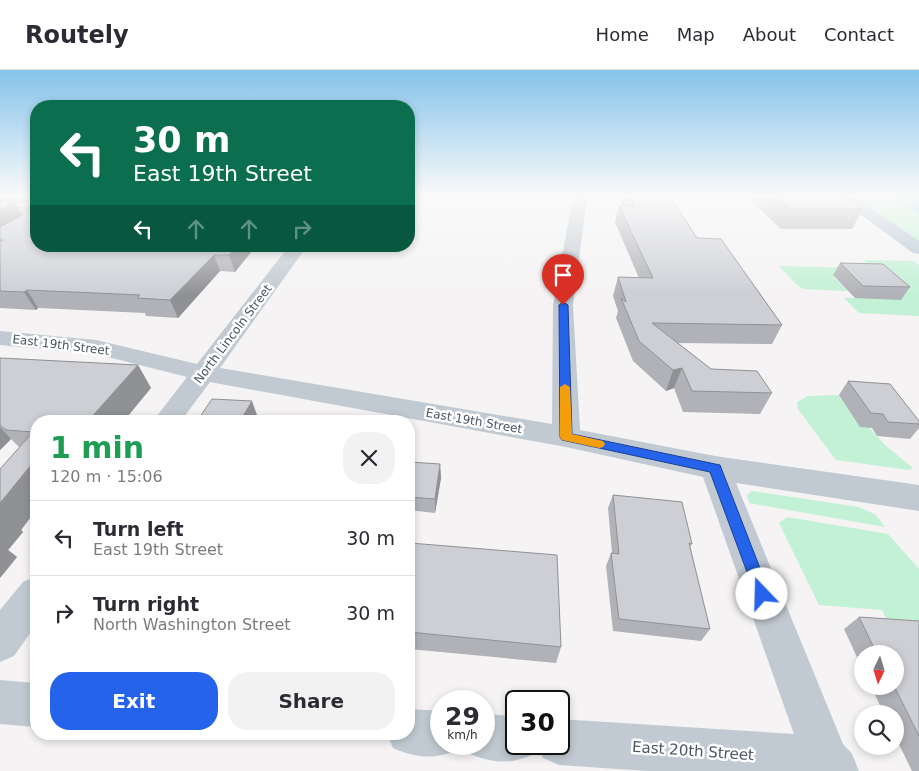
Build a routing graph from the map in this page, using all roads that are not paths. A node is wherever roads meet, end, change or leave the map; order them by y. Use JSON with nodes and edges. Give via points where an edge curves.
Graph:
{"nodes":[{"id":1,"x":575,"y":230,"type":"edge"},
{"id":2,"x":891,"y":230,"type":"edge"},
{"id":3,"x":919,"y":249,"type":"edge"},
{"id":4,"x":294,"y":252,"type":"edge"},
{"id":5,"x":0,"y":338,"type":"edge"},
{"id":6,"x":203,"y":373,"type":"junction"},
{"id":7,"x":172,"y":415,"type":"edge"},
{"id":8,"x":566,"y":437,"type":"junction"},
{"id":9,"x":715,"y":468,"type":"junction"},
{"id":10,"x":919,"y":498,"type":"edge"},
{"id":11,"x":30,"y":602,"type":"edge"},
{"id":12,"x":0,"y":642,"type":"edge"},
{"id":13,"x":0,"y":702,"type":"edge"},
{"id":14,"x":30,"y":704,"type":"edge"},
{"id":15,"x":415,"y":732,"type":"edge"},
{"id":16,"x":430,"y":733,"type":"edge"},
{"id":17,"x":570,"y":743,"type":"edge"},
{"id":18,"x":831,"y":765,"type":"edge"}],
"edges":[{"from":1,"to":8,"type":"street","via":[[563,305]]},
{"from":2,"to":3,"type":"main road"},
{"from":4,"to":6,"type":"street","name":"North Lincoln Street"},
{"from":5,"to":6,"type":"street","name":"East 19th Street","via":[[96,347]]},
{"from":6,"to":7,"type":"street","name":"North Lincoln Street"},
{"from":6,"to":8,"type":"street","name":"East 19th Street"},
{"from":8,"to":9,"type":"street","name":"East 19th Street"},
{"from":9,"to":10,"type":"street","name":"East 19th Street"},
{"from":9,"to":18,"type":"street"},
{"from":11,"to":12,"type":"street"},
{"from":13,"to":14,"type":"street"},
{"from":15,"to":16,"type":"street"},
{"from":17,"to":18,"type":"street","name":"East 20th Street"}]}
